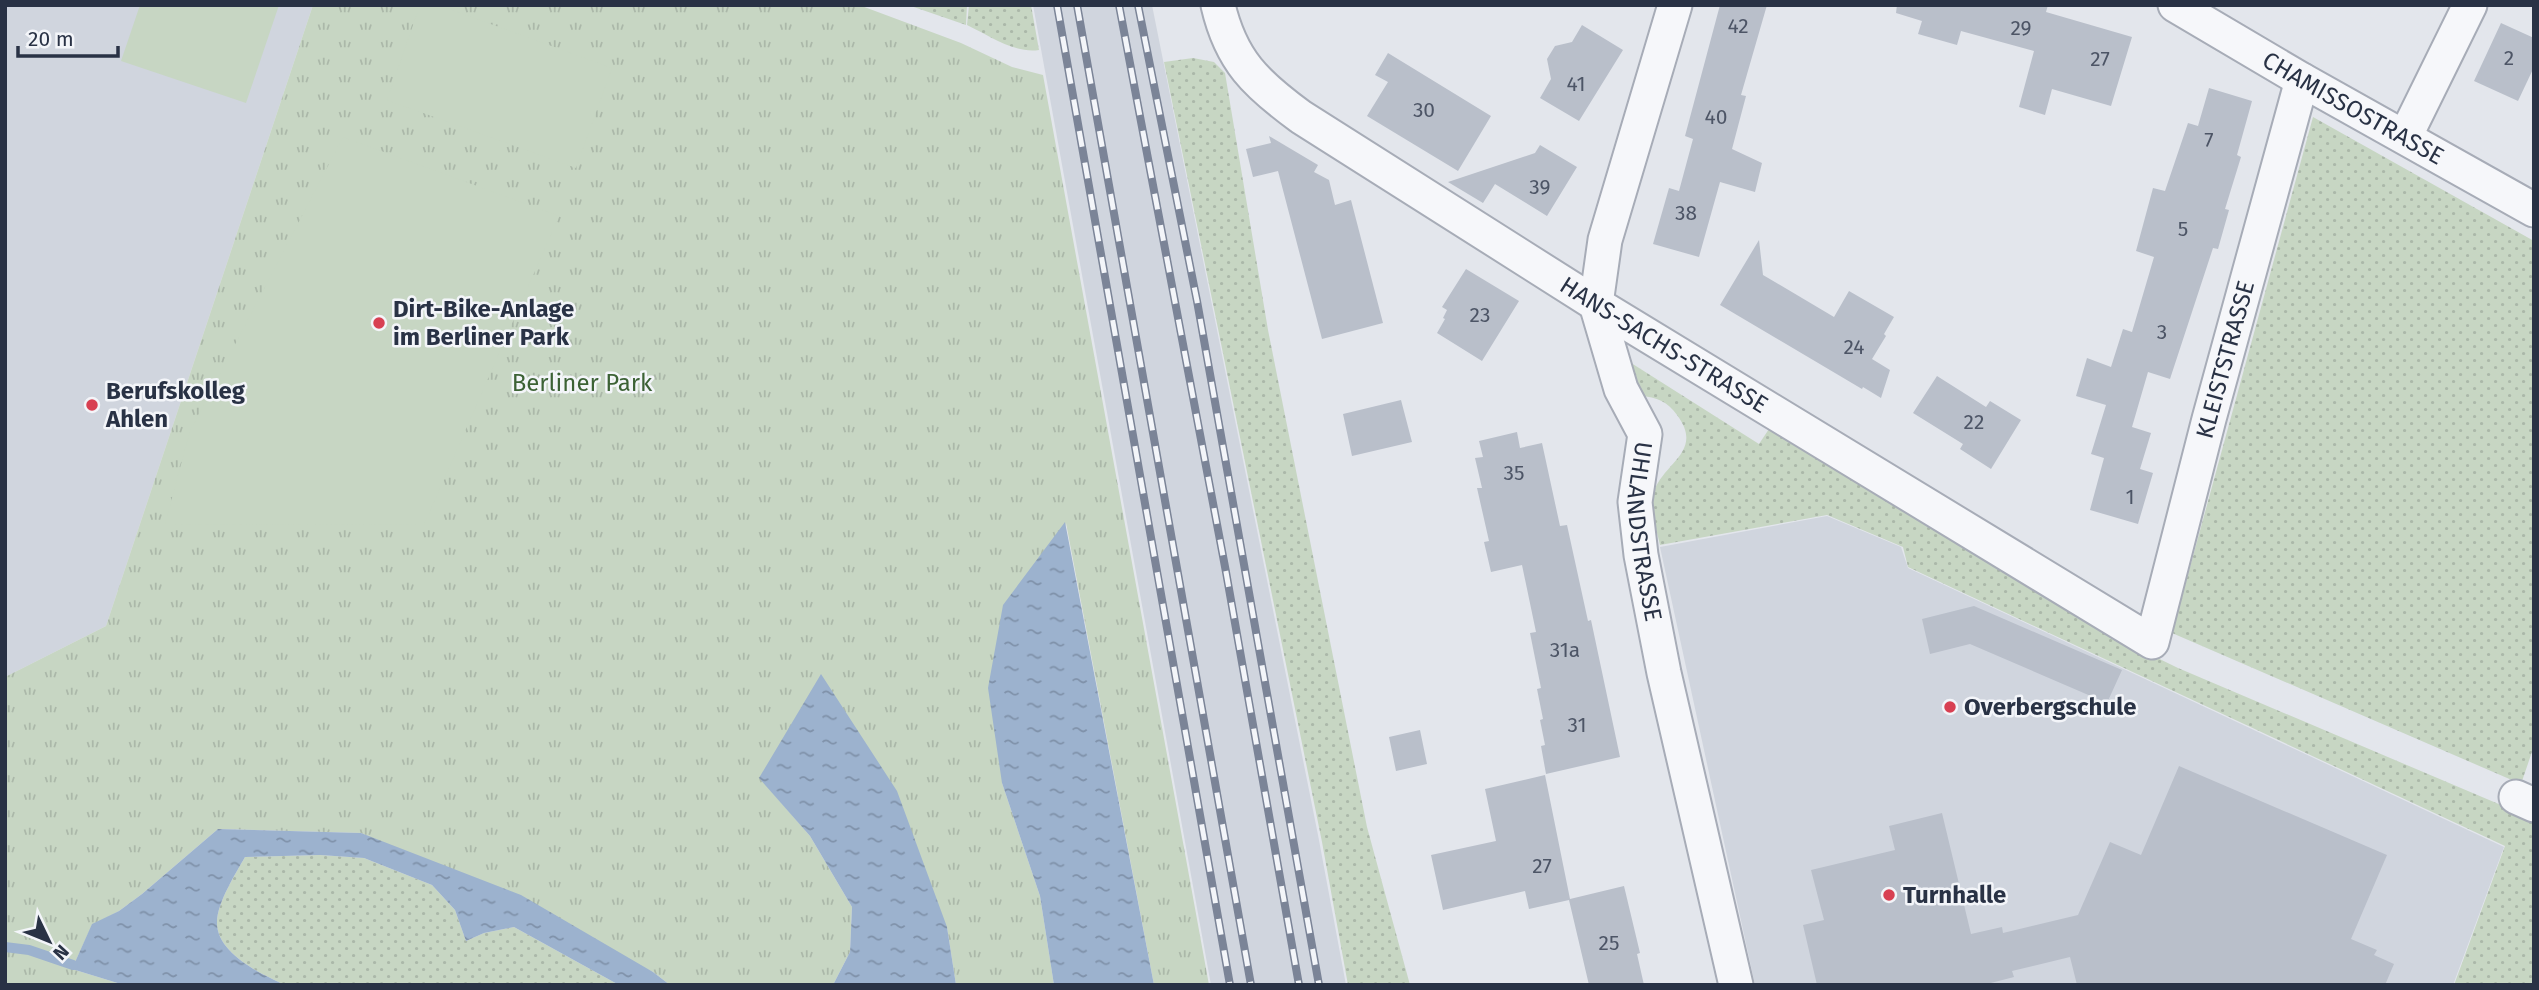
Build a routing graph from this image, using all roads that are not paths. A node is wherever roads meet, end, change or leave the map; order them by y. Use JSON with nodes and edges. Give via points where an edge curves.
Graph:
{"nodes":[{"id":1,"x":1218,"y":5,"type":"edge"},
{"id":2,"x":1675,"y":5,"type":"edge"},
{"id":3,"x":2175,"y":5,"type":"edge"},
{"id":4,"x":2470,"y":5,"type":"edge"},
{"id":5,"x":2302,"y":80,"type":"junction"},
{"id":6,"x":2404,"y":137,"type":"junction"},
{"id":7,"x":2534,"y":210,"type":"edge"},
{"id":8,"x":1595,"y":304,"type":"junction"},
{"id":9,"x":2152,"y":642,"type":"joint"},
{"id":10,"x":1736,"y":985,"type":"edge"}],
"edges":[{"from":1,"to":8,"type":"street","name":"HANS-SACHS-STRASSE","via":[[1224,31],[1240,61],[1267,92]]},
{"from":2,"to":8,"type":"street","name":"UHLANDSTRASSE","via":[[1605,240]]},
{"from":3,"to":5,"type":"street","name":"CHAMISSOSTRASSE"},
{"from":4,"to":6,"type":"street"},
{"from":5,"to":6,"type":"street","name":"CHAMISSOSTRASSE"},
{"from":5,"to":9,"type":"street","name":"KLEISTSTRASSE"},
{"from":6,"to":7,"type":"street","name":"CHAMISSOSTRASSE"},
{"from":8,"to":9,"type":"street","name":"HANS-SACHS-STRASSE"},
{"from":8,"to":10,"type":"street","name":"UHLANDSTRASSE","via":[[1621,388],[1644,434],[1635,502],[1641,555]]}]}
